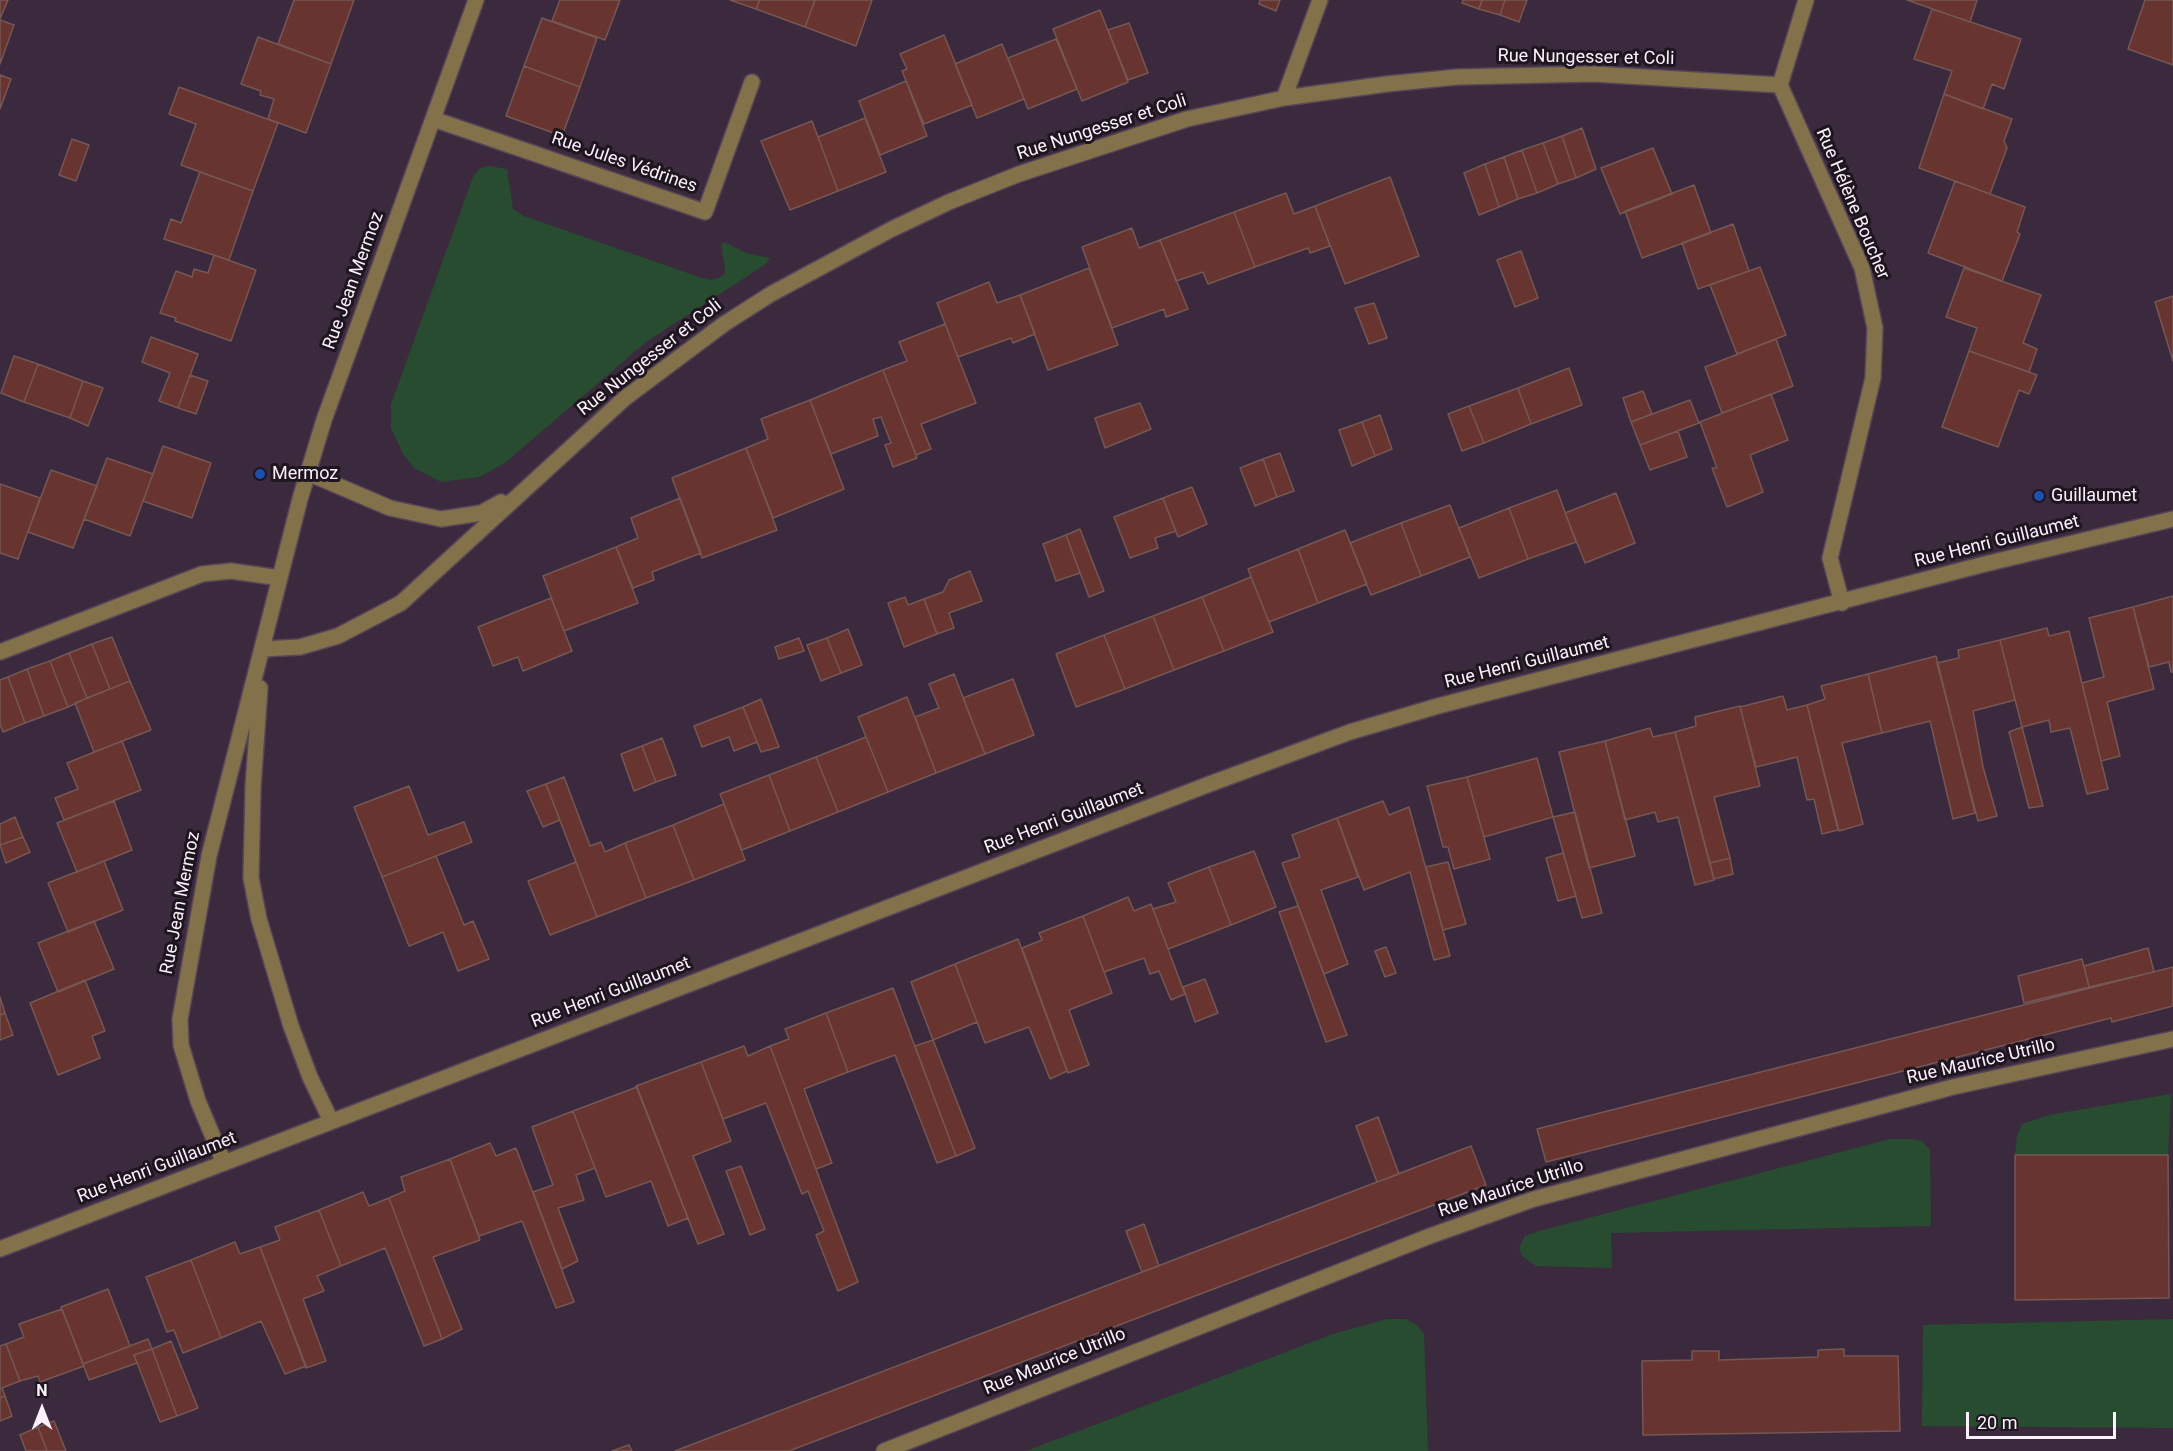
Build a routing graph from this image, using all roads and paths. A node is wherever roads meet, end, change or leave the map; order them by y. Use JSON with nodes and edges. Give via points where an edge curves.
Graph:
{"nodes":[{"id":1,"x":476,"y":0,"type":"edge"},
{"id":2,"x":1320,"y":0,"type":"edge"},
{"id":3,"x":1806,"y":0,"type":"edge"},
{"id":4,"x":752,"y":82,"type":"dead end"},
{"id":5,"x":1780,"y":85,"type":"junction"},
{"id":6,"x":1284,"y":98,"type":"junction"},
{"id":7,"x":433,"y":118,"type":"junction"},
{"id":8,"x":308,"y":472,"type":"junction"},
{"id":9,"x":527,"y":487,"type":"junction"},
{"id":10,"x":2173,"y":519,"type":"edge"},
{"id":11,"x":280,"y":578,"type":"junction"},
{"id":12,"x":1842,"y":603,"type":"junction"},
{"id":13,"x":263,"y":649,"type":"junction"},
{"id":14,"x":0,"y":652,"type":"edge"},
{"id":15,"x":2173,"y":1039,"type":"edge"},
{"id":16,"x":331,"y":1121,"type":"junction"},
{"id":17,"x":224,"y":1163,"type":"junction"},
{"id":18,"x":0,"y":1249,"type":"edge"},
{"id":19,"x":884,"y":1451,"type":"edge"}],
"edges":[{"from":1,"to":7,"type":"street","name":"Rue Jean Mermoz"},
{"from":2,"to":6,"type":"street"},
{"from":3,"to":5,"type":"street"},
{"from":4,"to":7,"type":"street","name":"Rue Jules Védrines","via":[[705,212]]},
{"from":5,"to":6,"type":"street","name":"Rue Nungesser et Coli","via":[[1593,74],[1520,74],[1457,77]]},
{"from":5,"to":12,"type":"street","name":"Rue Hélène Boucher","via":[[1862,268],[1875,328],[1873,378],[1830,558]]},
{"from":6,"to":9,"type":"street","name":"Rue Nungesser et Coli","via":[[1187,119],[1085,151],[959,198],[892,228],[724,324],[625,398]]},
{"from":7,"to":8,"type":"street","name":"Rue Jean Mermoz"},
{"from":8,"to":9,"type":"street","name":"Rue Nungesser et Coli","via":[[390,508],[441,519],[481,513]]},
{"from":8,"to":11,"type":"street","name":"Rue Jean Mermoz"},
{"from":9,"to":13,"type":"street","name":"Rue Nungesser et Coli","via":[[401,603],[338,636],[300,647]]},
{"from":10,"to":12,"type":"street","name":"Rue Henri Guillaumet"},
{"from":11,"to":13,"type":"street","name":"Rue Jean Mermoz"},
{"from":11,"to":14,"type":"street","via":[[231,571],[202,574]]},
{"from":12,"to":16,"type":"street","name":"Rue Henri Guillaumet","via":[[1350,732]]},
{"from":13,"to":16,"type":"street","name":"Rue Jean Mermoz","via":[[251,878],[291,1026]]},
{"from":13,"to":17,"type":"street","name":"Rue Jean Mermoz","via":[[209,856],[180,1019],[186,1068]]},
{"from":15,"to":19,"type":"street","name":"Rue Maurice Utrillo","via":[[1953,1087],[1534,1199],[1430,1236]]},
{"from":16,"to":17,"type":"street","name":"Rue Henri Guillaumet"},
{"from":17,"to":18,"type":"street","name":"Rue Henri Guillaumet"}]}
